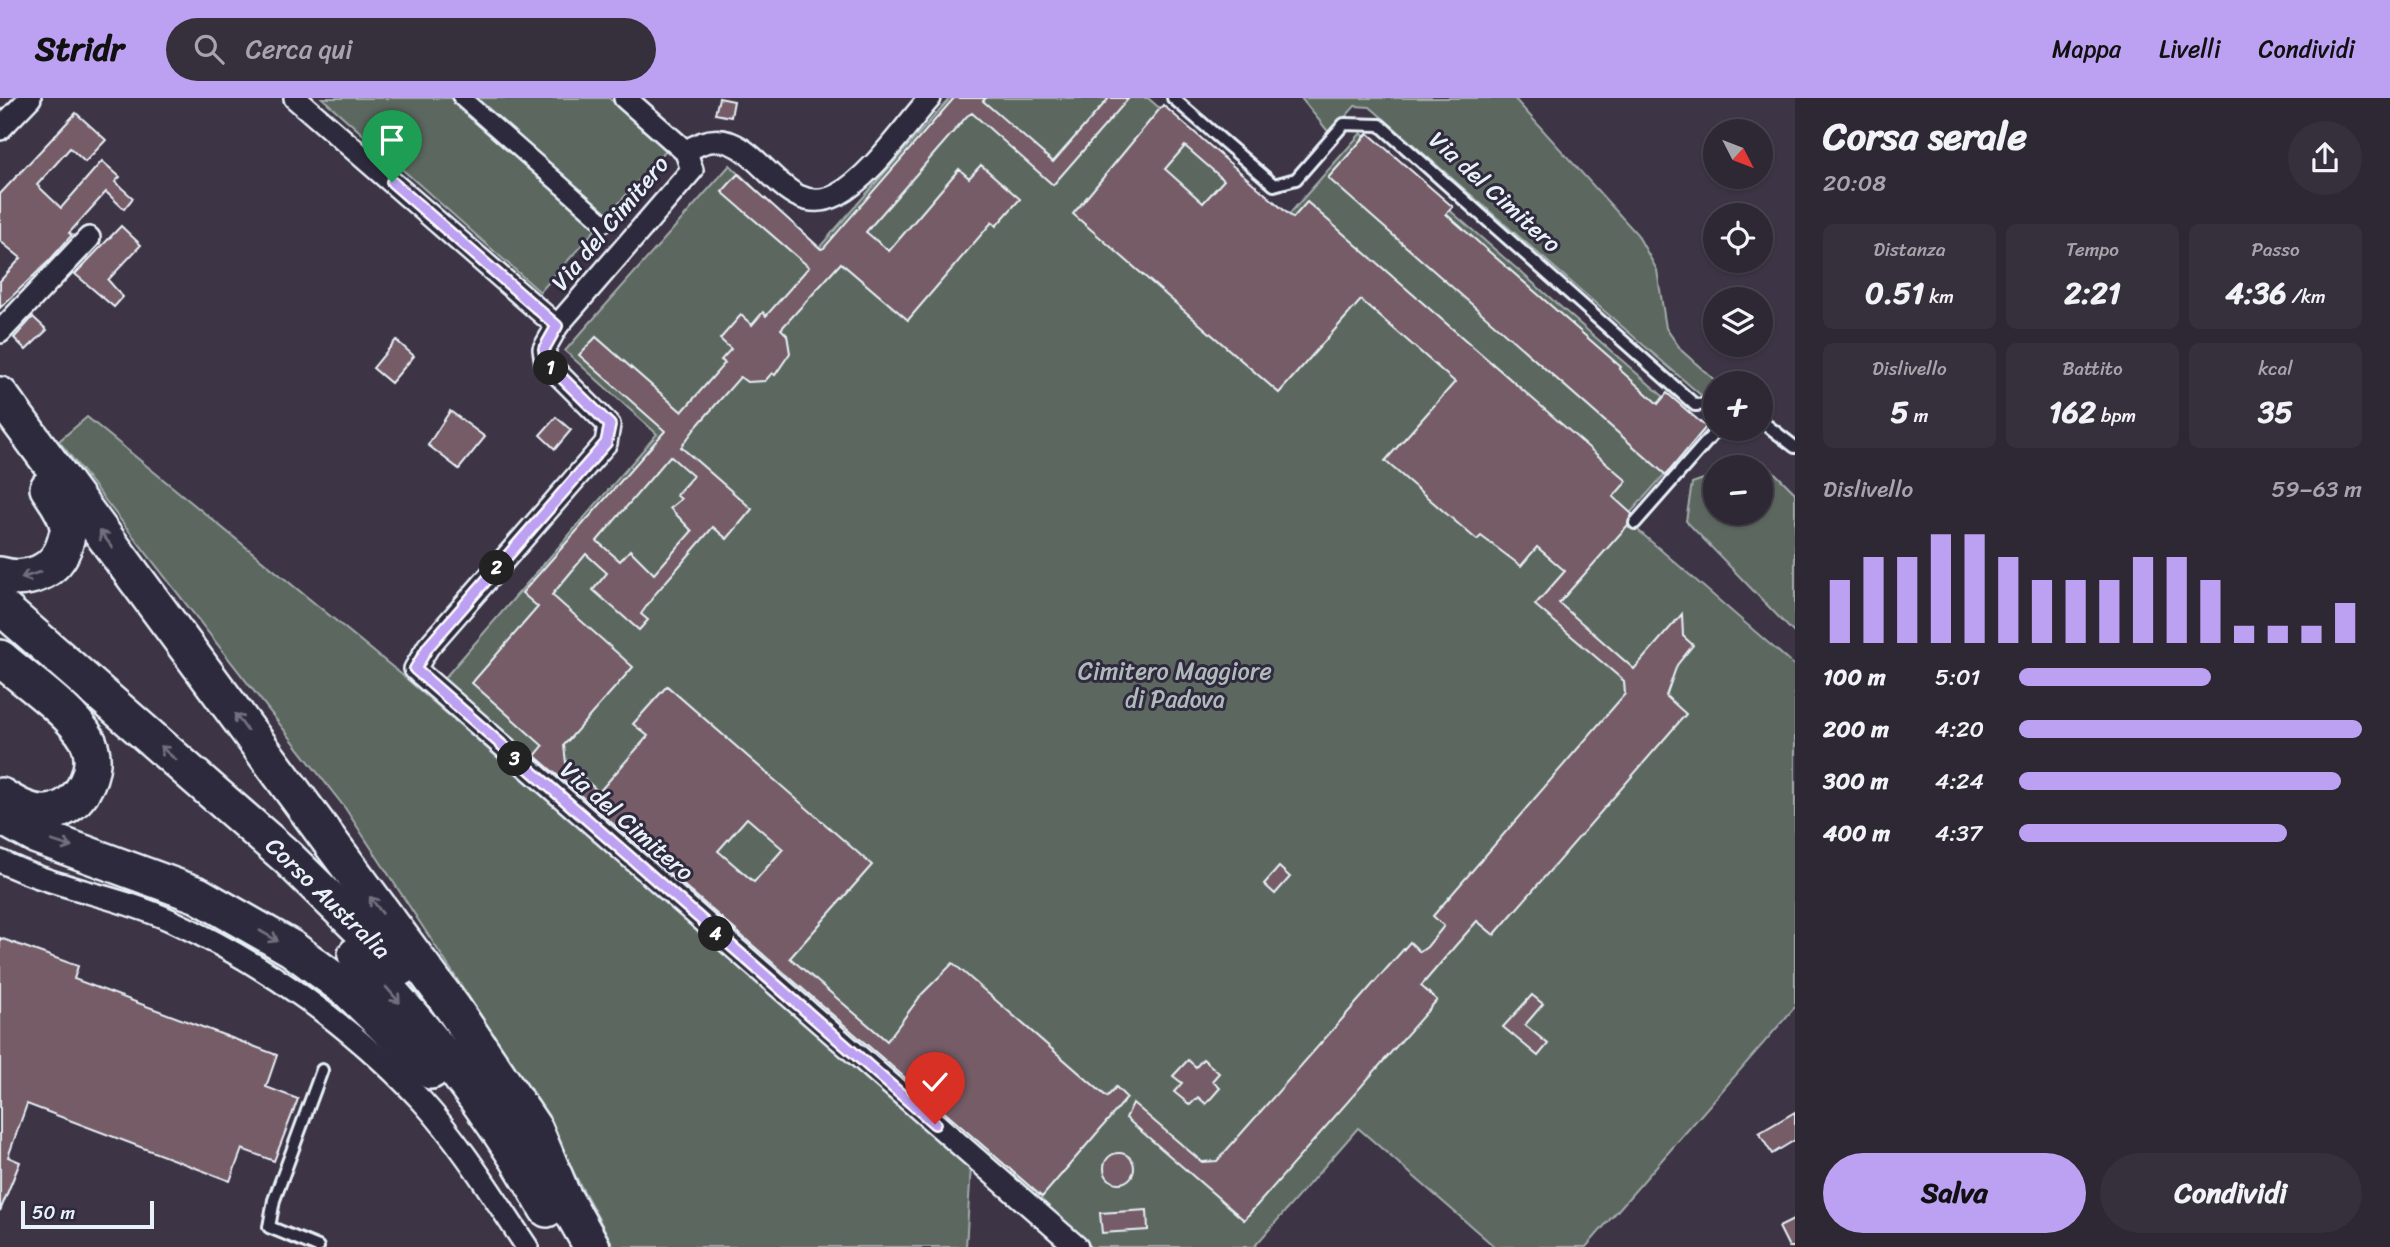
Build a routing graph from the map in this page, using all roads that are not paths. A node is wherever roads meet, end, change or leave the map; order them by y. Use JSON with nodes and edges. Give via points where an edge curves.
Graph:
{"nodes":[{"id":1,"x":30,"y":98,"type":"edge"},
{"id":2,"x":295,"y":98,"type":"edge"},
{"id":3,"x":461,"y":98,"type":"edge"},
{"id":4,"x":625,"y":98,"type":"edge"},
{"id":5,"x":930,"y":98,"type":"edge"},
{"id":6,"x":1172,"y":98,"type":"edge"},
{"id":7,"x":0,"y":129,"type":"edge"},
{"id":8,"x":686,"y":152,"type":"junction"},
{"id":9,"x":604,"y":223,"type":"dead end"},
{"id":10,"x":89,"y":238,"type":"dead end"},
{"id":11,"x":557,"y":326,"type":"junction"},
{"id":12,"x":0,"y":332,"type":"edge"},
{"id":13,"x":0,"y":396,"type":"edge"},
{"id":14,"x":1703,"y":405,"type":"edge"},
{"id":15,"x":0,"y":424,"type":"edge"},
{"id":16,"x":1773,"y":430,"type":"edge"},
{"id":17,"x":1707,"y":441,"type":"edge"},
{"id":18,"x":1795,"y":447,"type":"edge"},
{"id":19,"x":1635,"y":523,"type":"dead end"},
{"id":20,"x":0,"y":575,"type":"edge"},
{"id":21,"x":0,"y":606,"type":"edge"},
{"id":22,"x":0,"y":634,"type":"edge"},
{"id":23,"x":0,"y":658,"type":"edge"},
{"id":24,"x":0,"y":796,"type":"edge"},
{"id":25,"x":0,"y":816,"type":"edge"},
{"id":26,"x":0,"y":861,"type":"edge"},
{"id":27,"x":322,"y":1070,"type":"dead end"},
{"id":28,"x":551,"y":1194,"type":"junction"},
{"id":29,"x":318,"y":1247,"type":"edge"},
{"id":30,"x":527,"y":1247,"type":"edge"},
{"id":31,"x":566,"y":1247,"type":"edge"},
{"id":32,"x":592,"y":1247,"type":"edge"},
{"id":33,"x":1077,"y":1247,"type":"edge"}],
"edges":[{"from":1,"to":7,"type":"street"},
{"from":2,"to":11,"type":"street","name":"Via del Cimitero"},
{"from":3,"to":9,"type":"street","name":"Via del Cimitero"},
{"from":4,"to":8,"type":"street","name":"Via del Cimitero"},
{"from":5,"to":8,"type":"street","name":"Via del Cimitero","via":[[856,183],[816,201],[797,197],[734,142],[711,138]]},
{"from":6,"to":14,"type":"lane","name":"Via del Cimitero","via":[[1274,185],[1296,179],[1344,124],[1380,125],[1695,405]]},
{"from":8,"to":11,"type":"street","name":"Via del Cimitero","via":[[692,170],[684,181]]},
{"from":10,"to":12,"type":"street"},
{"from":11,"to":33,"type":"street","name":"Via del Cimitero","via":[[544,349],[546,362],[610,425],[606,443],[428,647],[415,669]]},
{"from":28,"to":13,"type":"highway","one_way":true,"via":[[535,1130],[453,1009]]},
{"from":15,"to":20,"type":"highway","one_way":true,"via":[[61,506],[69,528],[62,554],[53,565],[16,580]]},
{"from":16,"to":18,"type":"lane"},
{"from":17,"to":19,"type":"lane"},
{"from":28,"to":21,"type":"highway","name":"Corso Australia","one_way":true,"via":[[504,1098],[397,964],[287,857]]},
{"from":22,"to":28,"type":"highway","name":"Corso Australia","one_way":true,"via":[[321,917],[415,1020],[498,1133]]},
{"from":23,"to":24,"type":"highway","via":[[67,717],[87,739],[92,754],[88,783],[71,804],[59,810],[31,811]]},
{"from":25,"to":28,"type":"highway","one_way":true,"via":[[37,836],[198,895],[291,948],[349,991],[404,1043]]},
{"from":26,"to":30,"type":"street","via":[[169,920],[249,961],[307,1000],[362,1043],[422,1101]]},
{"from":27,"to":29,"type":"lane","via":[[274,1200],[269,1227]]},
{"from":28,"to":31,"type":"highway","name":"Corso Australia"},
{"from":28,"to":32,"type":"highway","name":"Corso Australia"}]}
